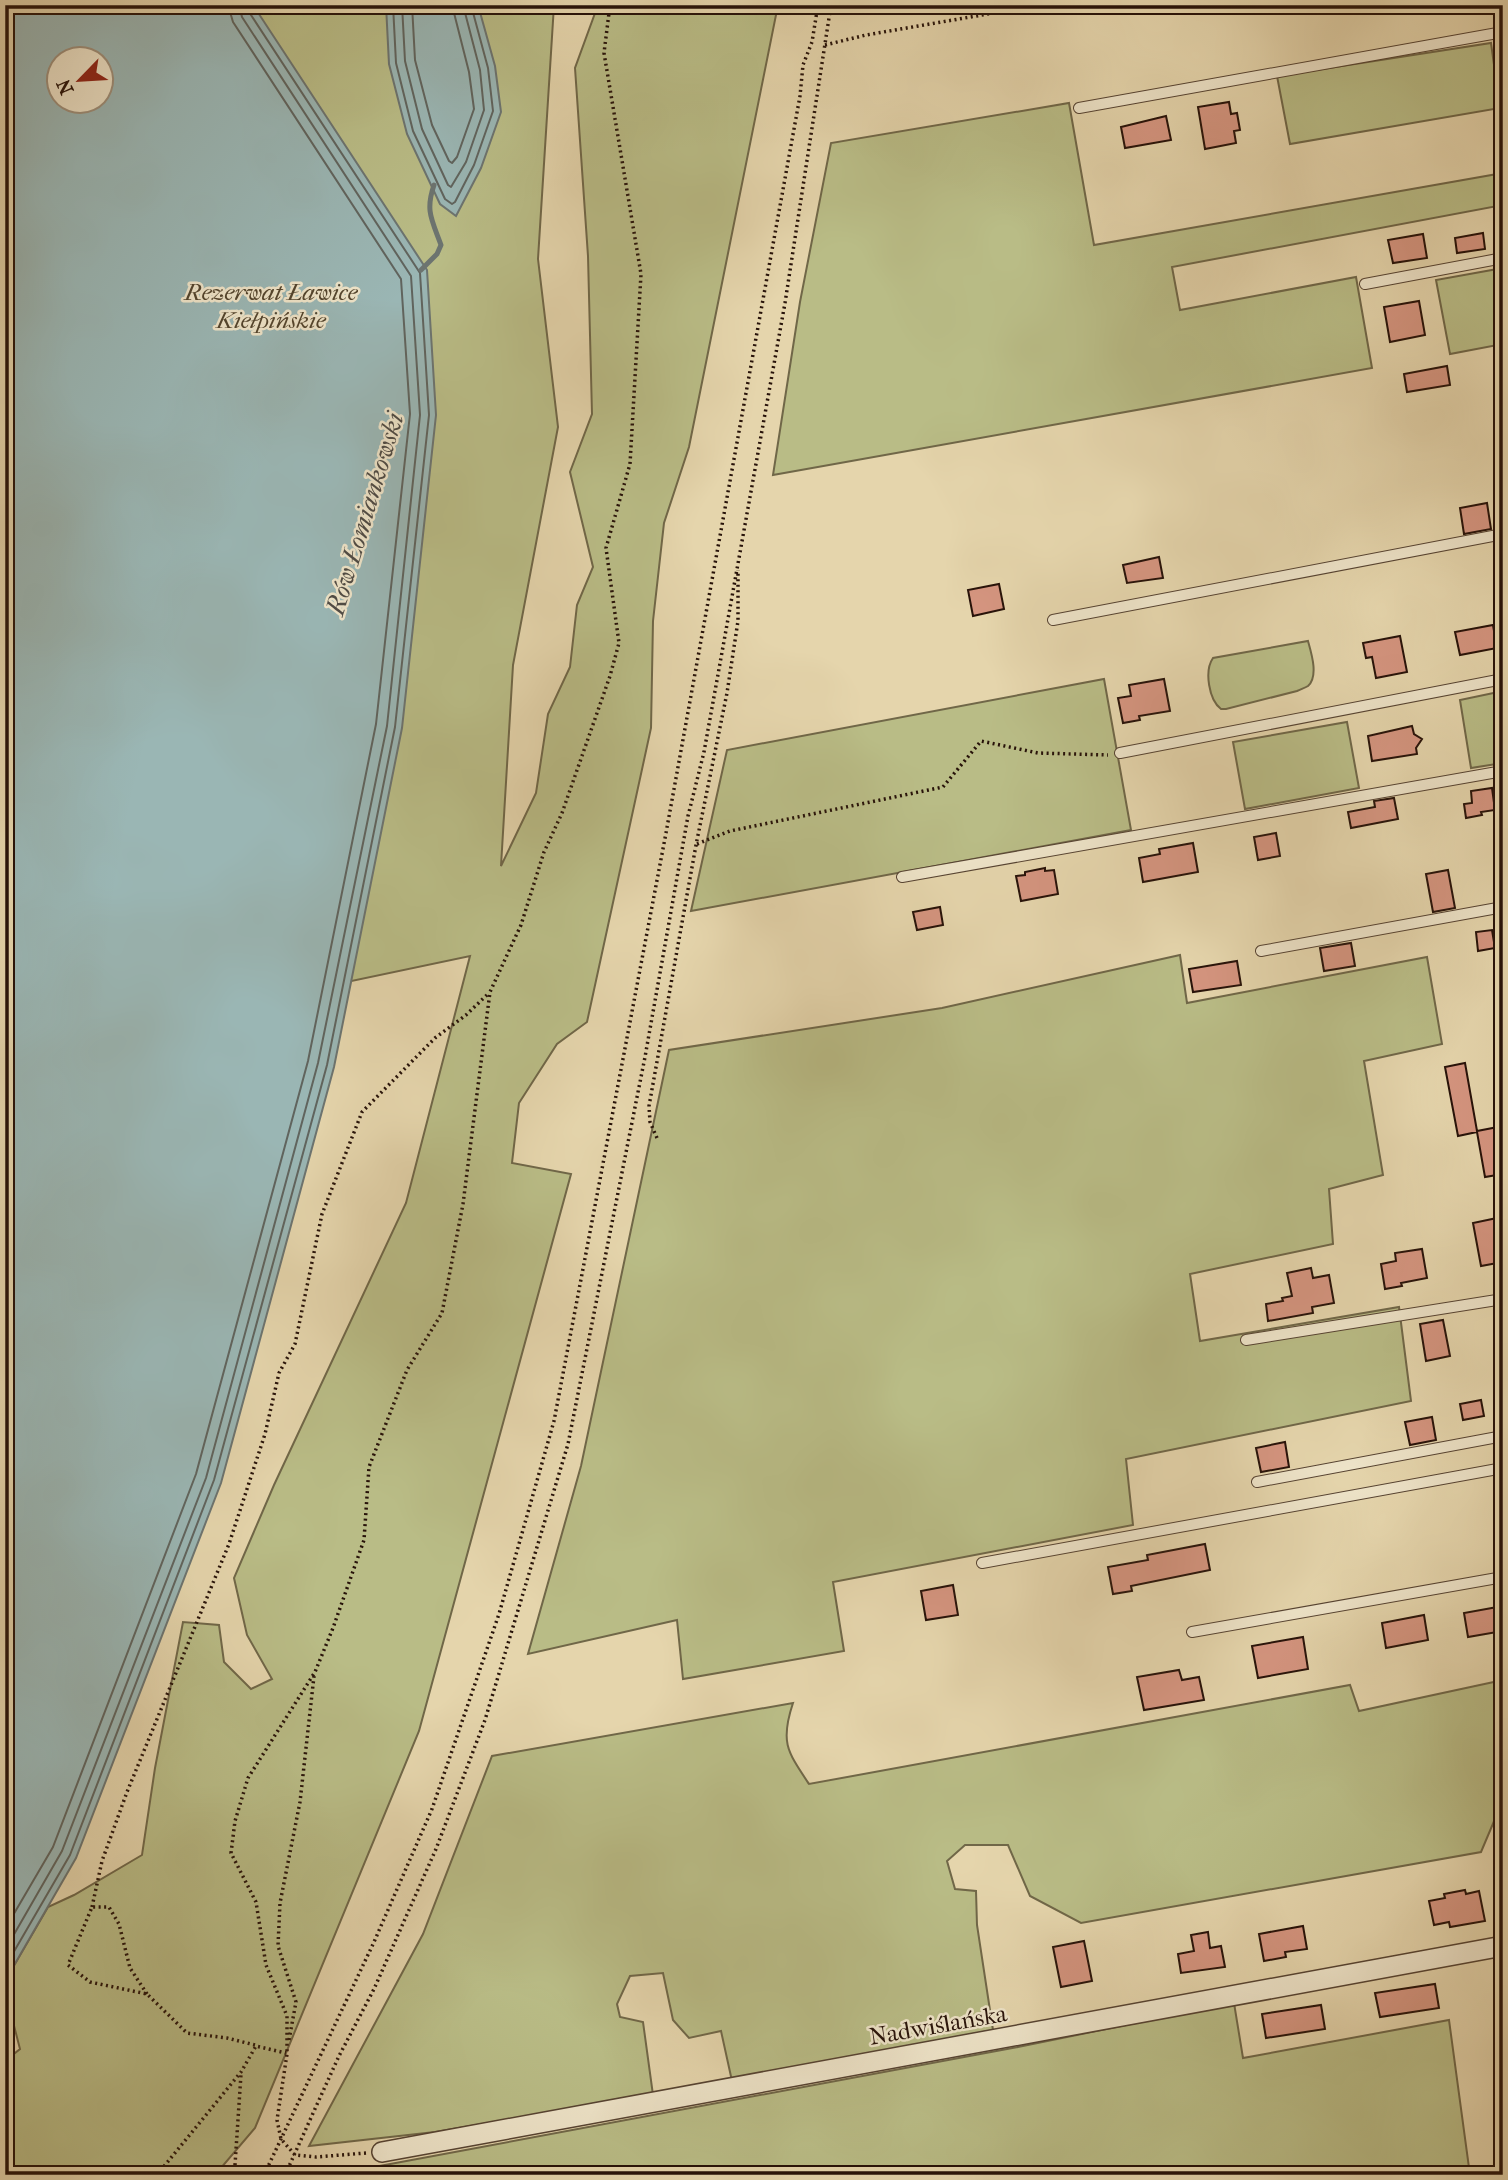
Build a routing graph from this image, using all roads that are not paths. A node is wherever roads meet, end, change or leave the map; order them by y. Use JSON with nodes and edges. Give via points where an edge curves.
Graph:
{"nodes":[{"id":1,"x":1503,"y":32,"type":"edge"},
{"id":2,"x":1079,"y":108,"type":"dead end"},
{"id":3,"x":1503,"y":258,"type":"edge"},
{"id":4,"x":1365,"y":284,"type":"dead end"},
{"id":5,"x":1503,"y":534,"type":"edge"},
{"id":6,"x":1053,"y":620,"type":"dead end"},
{"id":7,"x":1503,"y":679,"type":"edge"},
{"id":8,"x":1120,"y":753,"type":"road end"},
{"id":9,"x":1503,"y":771,"type":"edge"},
{"id":10,"x":902,"y":877,"type":"dead end"},
{"id":11,"x":1503,"y":907,"type":"edge"},
{"id":12,"x":1261,"y":951,"type":"dead end"},
{"id":13,"x":1503,"y":1299,"type":"edge"},
{"id":14,"x":1247,"y":1340,"type":"dead end"},
{"id":15,"x":1503,"y":1436,"type":"edge"},
{"id":16,"x":1503,"y":1468,"type":"edge"},
{"id":17,"x":1257,"y":1482,"type":"dead end"},
{"id":18,"x":982,"y":1563,"type":"dead end"},
{"id":19,"x":1503,"y":1577,"type":"edge"},
{"id":20,"x":1192,"y":1632,"type":"dead end"},
{"id":21,"x":1503,"y":1946,"type":"edge"},
{"id":22,"x":382,"y":2151,"type":"road end"}],
"edges":[{"from":1,"to":2,"type":"lane"},
{"from":3,"to":4,"type":"lane"},
{"from":5,"to":6,"type":"lane"},
{"from":7,"to":8,"type":"lane"},
{"from":9,"to":10,"type":"lane"},
{"from":11,"to":12,"type":"lane"},
{"from":13,"to":14,"type":"lane"},
{"from":15,"to":17,"type":"lane"},
{"from":16,"to":18,"type":"lane"},
{"from":19,"to":20,"type":"lane"},
{"from":21,"to":22,"type":"street","name":"Nadwiślańska"}]}
